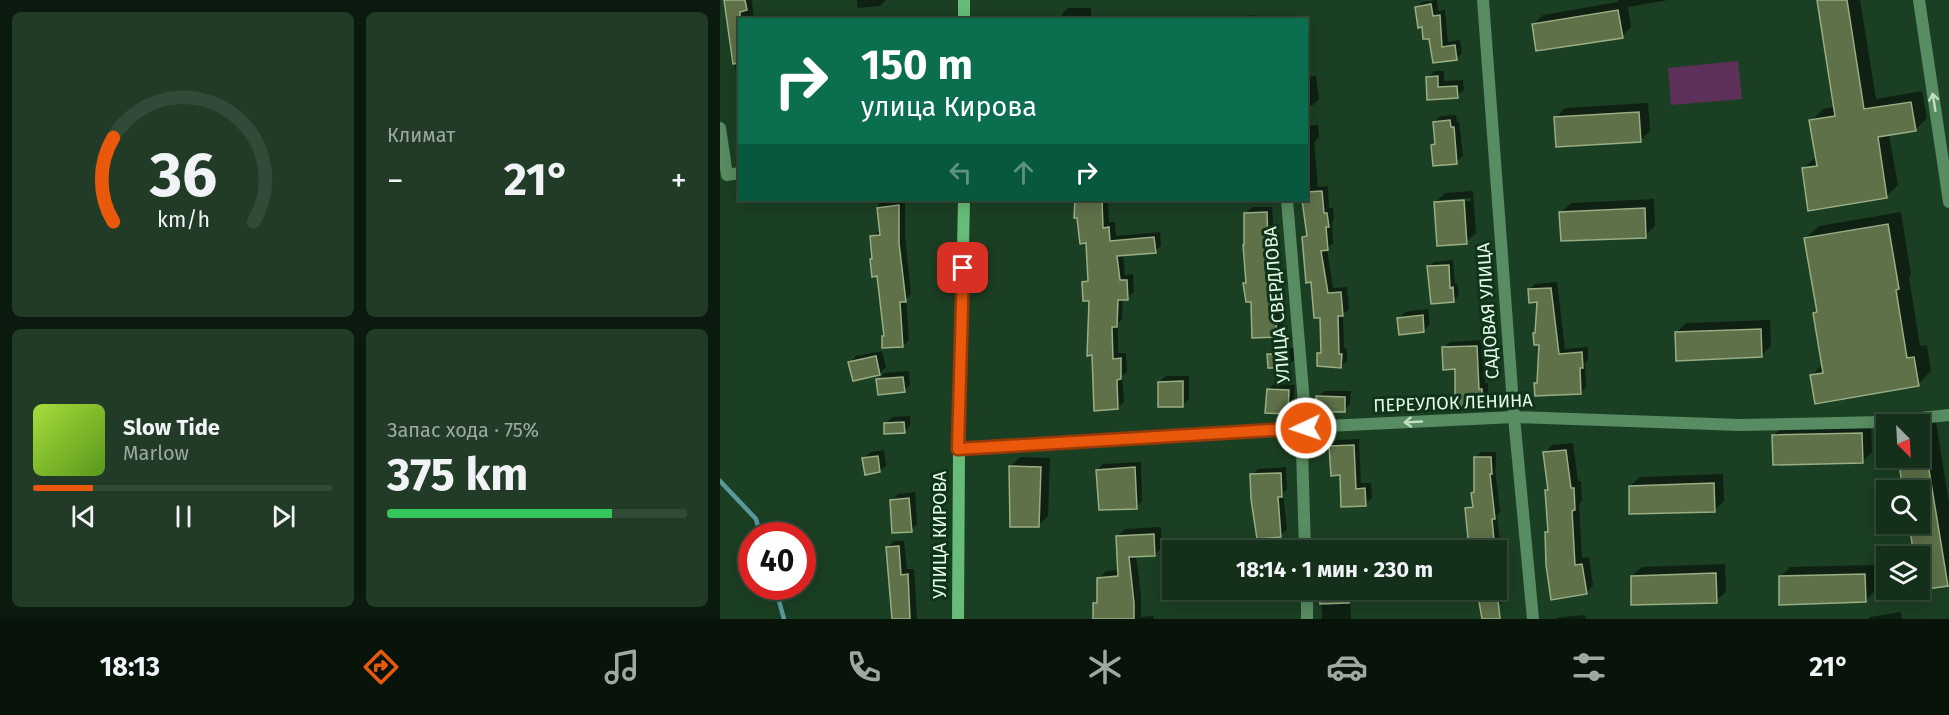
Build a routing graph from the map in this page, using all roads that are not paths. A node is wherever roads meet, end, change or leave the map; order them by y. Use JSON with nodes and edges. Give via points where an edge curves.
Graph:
{"nodes":[{"id":1,"x":964,"y":0,"type":"edge"},
{"id":2,"x":1483,"y":0,"type":"edge"},
{"id":3,"x":1919,"y":0,"type":"edge"},
{"id":4,"x":964,"y":18,"type":"edge"},
{"id":5,"x":720,"y":128,"type":"edge"},
{"id":6,"x":738,"y":173,"type":"edge"},
{"id":7,"x":964,"y":201,"type":"edge"},
{"id":8,"x":1287,"y":201,"type":"edge"},
{"id":9,"x":1949,"y":202,"type":"edge"},
{"id":10,"x":1949,"y":415,"type":"edge"},
{"id":11,"x":1514,"y":417,"type":"junction"},
{"id":12,"x":1306,"y":428,"type":"junction"},
{"id":13,"x":958,"y":449,"type":"junction"},
{"id":14,"x":1305,"y":540,"type":"edge"},
{"id":15,"x":1306,"y":600,"type":"edge"},
{"id":16,"x":958,"y":619,"type":"edge"},
{"id":17,"x":1307,"y":619,"type":"edge"},
{"id":18,"x":1533,"y":619,"type":"edge"}],
"edges":[{"from":1,"to":4,"type":"main road"},
{"from":2,"to":11,"type":"street","name":"САДОВАЯ УЛИЦА"},
{"from":9,"to":3,"type":"street","one_way":true},
{"from":5,"to":6,"type":"street","via":[[727,175]]},
{"from":7,"to":13,"type":"main road","name":"УЛИЦА КИРОВА"},
{"from":8,"to":12,"type":"street","name":"УЛИЦА СВЕРДЛОВА"},
{"from":10,"to":11,"type":"street","name":"ПЕРЕУЛОК ЛЕНИНА","via":[[1883,422],[1740,425]]},
{"from":11,"to":12,"type":"street","name":"ПЕРЕУЛОК ЛЕНИНА","one_way":true},
{"from":11,"to":18,"type":"street","name":"САДОВАЯ УЛИЦА"},
{"from":12,"to":13,"type":"street","name":"ПЕРЕУЛОК ЛЕНИНА"},
{"from":12,"to":14,"type":"street","name":"УЛИЦА СВЕРДЛОВА","via":[[1302,449]]},
{"from":13,"to":16,"type":"main road","name":"УЛИЦА КИРОВА"},
{"from":15,"to":17,"type":"street"}]}
